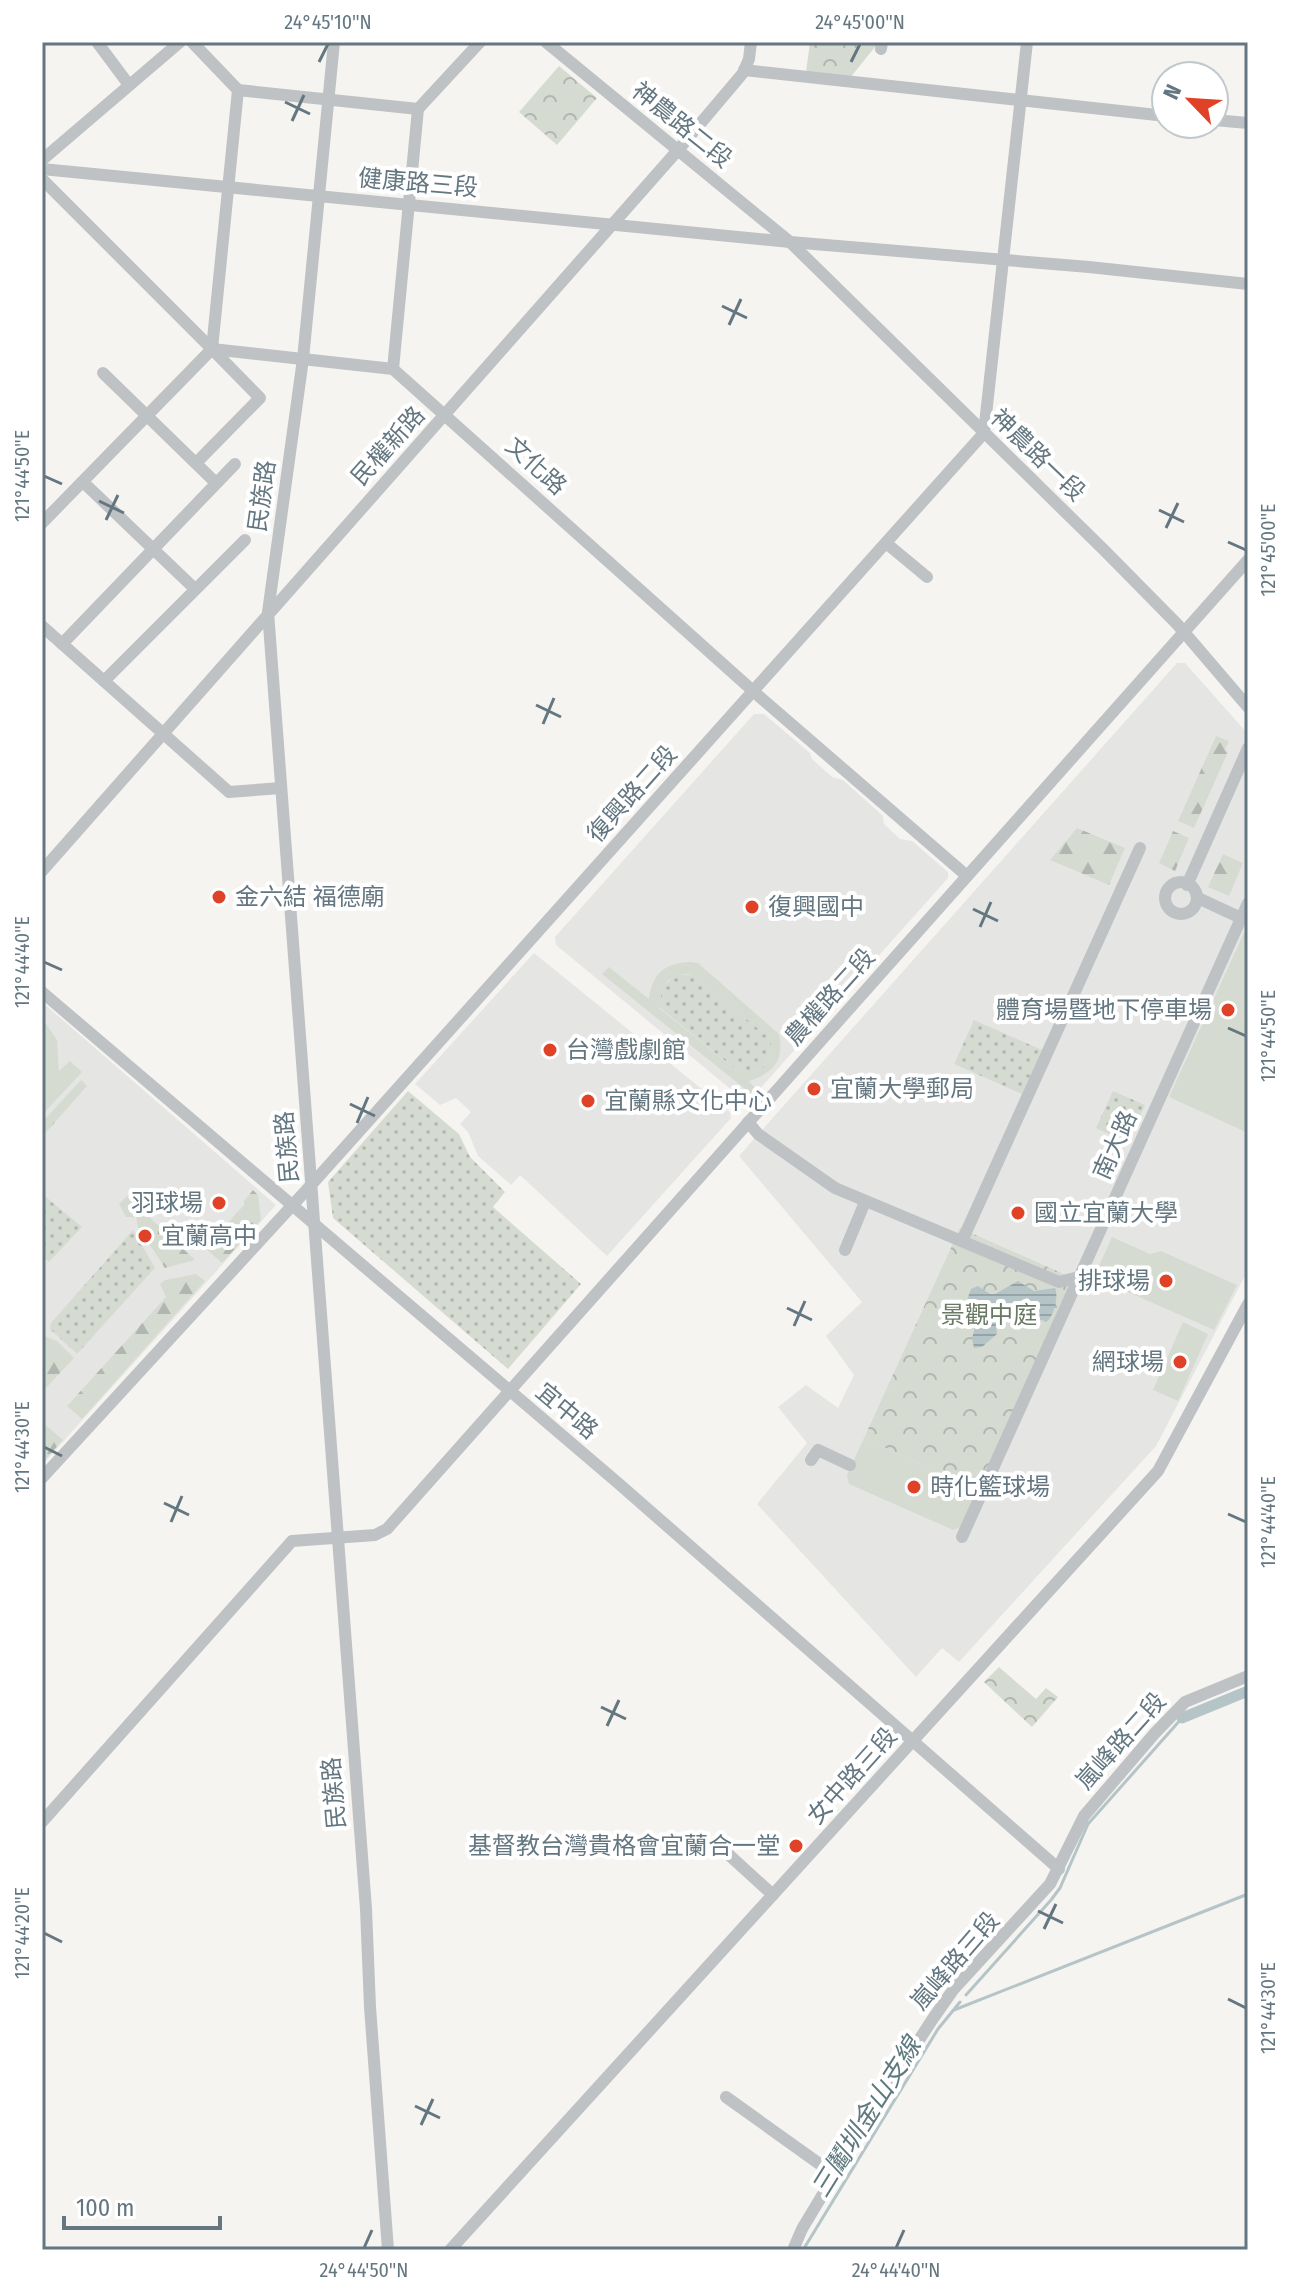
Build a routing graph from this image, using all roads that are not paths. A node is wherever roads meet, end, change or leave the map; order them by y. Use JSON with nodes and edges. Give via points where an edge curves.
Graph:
{"nodes":[{"id":1,"x":97,"y":42,"type":"edge"},
{"id":2,"x":180,"y":42,"type":"edge"},
{"id":3,"x":192,"y":42,"type":"edge"},
{"id":4,"x":334,"y":42,"type":"edge"},
{"id":5,"x":480,"y":42,"type":"edge"},
{"id":6,"x":546,"y":42,"type":"edge"},
{"id":7,"x":751,"y":42,"type":"edge"},
{"id":8,"x":1027,"y":42,"type":"edge"},
{"id":9,"x":744,"y":70,"type":"junction"},
{"id":10,"x":129,"y":85,"type":"junction"},
{"id":11,"x":238,"y":90,"type":"junction"},
{"id":12,"x":328,"y":100,"type":"junction"},
{"id":13,"x":1020,"y":102,"type":"junction"},
{"id":14,"x":418,"y":109,"type":"junction"},
{"id":15,"x":1150,"y":114,"type":"edge"},
{"id":16,"x":678,"y":150,"type":"junction"},
{"id":17,"x":42,"y":160,"type":"edge"},
{"id":18,"x":42,"y":169,"type":"edge"},
{"id":19,"x":42,"y":179,"type":"edge"},
{"id":20,"x":228,"y":187,"type":"junction"},
{"id":21,"x":319,"y":196,"type":"junction"},
{"id":22,"x":409,"y":205,"type":"junction"},
{"id":23,"x":613,"y":224,"type":"junction"},
{"id":24,"x":790,"y":242,"type":"junction"},
{"id":25,"x":1003,"y":260,"type":"junction"},
{"id":26,"x":1248,"y":284,"type":"edge"},
{"id":27,"x":212,"y":349,"type":"junction"},
{"id":28,"x":303,"y":359,"type":"junction"},
{"id":29,"x":393,"y":369,"type":"junction"},
{"id":30,"x":103,"y":373,"type":"dead end"},
{"id":31,"x":147,"y":416,"type":"junction"},
{"id":32,"x":444,"y":416,"type":"junction"},
{"id":33,"x":984,"y":433,"type":"junction"},
{"id":34,"x":196,"y":463,"type":"junction"},
{"id":35,"x":235,"y":464,"type":"dead end"},
{"id":36,"x":83,"y":482,"type":"junction"},
{"id":37,"x":216,"y":483,"type":"junction"},
{"id":38,"x":42,"y":523,"type":"edge"},
{"id":39,"x":245,"y":540,"type":"dead end"},
{"id":40,"x":886,"y":543,"type":"junction"},
{"id":41,"x":153,"y":549,"type":"junction"},
{"id":42,"x":1248,"y":560,"type":"edge"},
{"id":43,"x":927,"y":577,"type":"dead end"},
{"id":44,"x":195,"y":589,"type":"junction"},
{"id":45,"x":268,"y":612,"type":"junction"},
{"id":46,"x":42,"y":626,"type":"edge"},
{"id":47,"x":1183,"y":633,"type":"junction"},
{"id":48,"x":62,"y":644,"type":"junction"},
{"id":49,"x":104,"y":681,"type":"junction"},
{"id":50,"x":753,"y":690,"type":"junction"},
{"id":51,"x":1248,"y":707,"type":"edge"},
{"id":52,"x":163,"y":734,"type":"junction"},
{"id":53,"x":1248,"y":748,"type":"edge"},
{"id":54,"x":281,"y":788,"type":"junction"},
{"id":55,"x":1140,"y":848,"type":"dead end"},
{"id":56,"x":42,"y":871,"type":"edge"},
{"id":57,"x":967,"y":876,"type":"junction"},
{"id":58,"x":1187,"y":885,"type":"junction"},
{"id":59,"x":1198,"y":898,"type":"junction"},
{"id":60,"x":1248,"y":903,"type":"edge"},
{"id":61,"x":1241,"y":918,"type":"junction"},
{"id":62,"x":42,"y":992,"type":"edge"},
{"id":63,"x":748,"y":1122,"type":"junction"},
{"id":64,"x":312,"y":1184,"type":"junction"},
{"id":65,"x":865,"y":1202,"type":"junction"},
{"id":66,"x":291,"y":1206,"type":"junction"},
{"id":67,"x":315,"y":1224,"type":"junction"},
{"id":68,"x":962,"y":1241,"type":"junction"},
{"id":69,"x":845,"y":1250,"type":"dead end"},
{"id":70,"x":1079,"y":1277,"type":"junction"},
{"id":71,"x":1248,"y":1304,"type":"edge"},
{"id":72,"x":510,"y":1391,"type":"junction"},
{"id":73,"x":811,"y":1460,"type":"dead end"},
{"id":74,"x":850,"y":1465,"type":"dead end"},
{"id":75,"x":42,"y":1478,"type":"edge"},
{"id":76,"x":337,"y":1537,"type":"junction"},
{"id":77,"x":962,"y":1537,"type":"dead end"},
{"id":78,"x":1248,"y":1676,"type":"edge"},
{"id":79,"x":914,"y":1740,"type":"junction"},
{"id":80,"x":42,"y":1822,"type":"edge"},
{"id":81,"x":716,"y":1843,"type":"dead end"},
{"id":82,"x":1059,"y":1869,"type":"junction"},
{"id":83,"x":773,"y":1895,"type":"junction"},
{"id":84,"x":726,"y":2097,"type":"dead end"},
{"id":85,"x":835,"y":2175,"type":"junction"},
{"id":86,"x":388,"y":2250,"type":"edge"},
{"id":87,"x":450,"y":2250,"type":"edge"},
{"id":88,"x":793,"y":2250,"type":"edge"}],
"edges":[{"from":1,"to":10,"type":"street"},
{"from":2,"to":10,"type":"street"},
{"from":3,"to":11,"type":"street"},
{"from":4,"to":12,"type":"street","name":"民族路"},
{"from":5,"to":14,"type":"street"},
{"from":6,"to":16,"type":"street","name":"神農路二段"},
{"from":7,"to":9,"type":"street","name":"民權新路"},
{"from":8,"to":13,"type":"street"},
{"from":9,"to":13,"type":"street"},
{"from":9,"to":16,"type":"street","name":"民權新路"},
{"from":10,"to":17,"type":"street"},
{"from":11,"to":12,"type":"street"},
{"from":11,"to":20,"type":"street"},
{"from":12,"to":14,"type":"street"},
{"from":12,"to":21,"type":"street","name":"民族路"},
{"from":13,"to":15,"type":"street"},
{"from":13,"to":25,"type":"street"},
{"from":14,"to":22,"type":"street"},
{"from":16,"to":23,"type":"street","name":"民權新路"},
{"from":16,"to":24,"type":"street","name":"神農路二段"},
{"from":18,"to":20,"type":"street","name":"健康路三段"},
{"from":19,"to":27,"type":"street"},
{"from":20,"to":21,"type":"street","name":"健康路三段"},
{"from":20,"to":27,"type":"street"},
{"from":21,"to":22,"type":"street","name":"健康路三段"},
{"from":21,"to":28,"type":"street","name":"民族路"},
{"from":22,"to":23,"type":"street","name":"健康路三段"},
{"from":22,"to":29,"type":"street"},
{"from":23,"to":24,"type":"street","name":"健康路三段"},
{"from":23,"to":32,"type":"street","name":"民權新路"},
{"from":24,"to":25,"type":"street","name":"健康路三段"},
{"from":24,"to":33,"type":"street","name":"神農路一段"},
{"from":25,"to":26,"type":"street","name":"健康路三段"},
{"from":25,"to":33,"type":"street"},
{"from":27,"to":28,"type":"street"},
{"from":27,"to":31,"type":"street"},
{"from":27,"to":34,"type":"street","via":[[260,398]]},
{"from":28,"to":29,"type":"street"},
{"from":28,"to":45,"type":"street","name":"民族路"},
{"from":29,"to":32,"type":"street","name":"文化路"},
{"from":30,"to":31,"type":"street"},
{"from":31,"to":34,"type":"street"},
{"from":31,"to":36,"type":"street"},
{"from":32,"to":45,"type":"street","name":"民權新路"},
{"from":32,"to":50,"type":"street","name":"文化路"},
{"from":33,"to":40,"type":"street","name":"復興路二段"},
{"from":33,"to":47,"type":"street","name":"神農路一段"},
{"from":34,"to":37,"type":"street"},
{"from":35,"to":37,"type":"street"},
{"from":36,"to":38,"type":"street"},
{"from":36,"to":41,"type":"street"},
{"from":37,"to":41,"type":"street"},
{"from":39,"to":44,"type":"street"},
{"from":40,"to":43,"type":"street"},
{"from":40,"to":50,"type":"street","name":"復興路二段"},
{"from":41,"to":44,"type":"street"},
{"from":41,"to":48,"type":"street"},
{"from":42,"to":47,"type":"street","name":"農權路二段"},
{"from":44,"to":49,"type":"street"},
{"from":45,"to":52,"type":"street","name":"民權新路"},
{"from":45,"to":54,"type":"street","name":"民族路"},
{"from":46,"to":48,"type":"street"},
{"from":47,"to":51,"type":"street","name":"神農路一段"},
{"from":47,"to":57,"type":"street","name":"農權路二段"},
{"from":48,"to":49,"type":"street"},
{"from":49,"to":52,"type":"street"},
{"from":50,"to":57,"type":"street","name":"文化路"},
{"from":50,"to":64,"type":"street","name":"復興路二段"},
{"from":52,"to":54,"type":"street","via":[[229,792]]},
{"from":52,"to":56,"type":"street","name":"民權新路"},
{"from":53,"to":58,"type":"street"},
{"from":54,"to":64,"type":"street","name":"民族路"},
{"from":55,"to":68,"type":"street"},
{"from":57,"to":63,"type":"street","name":"農權路二段"},
{"from":58,"to":59,"type":"street"},
{"from":58,"to":59,"type":"street","via":[[1169,886],[1168,908],[1186,913]]},
{"from":59,"to":61,"type":"street"},
{"from":60,"to":61,"type":"street","name":"南大路"},
{"from":61,"to":70,"type":"street","name":"南大路"},
{"from":62,"to":66,"type":"street","name":"宜中路"},
{"from":63,"to":65,"type":"street","via":[[835,1188]]},
{"from":63,"to":72,"type":"street","name":"農權路二段"},
{"from":64,"to":66,"type":"street","name":"復興路二段"},
{"from":64,"to":67,"type":"street","name":"民族路"},
{"from":65,"to":68,"type":"street"},
{"from":65,"to":69,"type":"street"},
{"from":66,"to":67,"type":"street","name":"宜中路"},
{"from":66,"to":75,"type":"street","name":"復興路二段"},
{"from":67,"to":72,"type":"street","name":"宜中路"},
{"from":67,"to":76,"type":"street","name":"民族路"},
{"from":68,"to":70,"type":"street","via":[[1059,1282]]},
{"from":70,"to":77,"type":"street","name":"南大路"},
{"from":71,"to":79,"type":"street","name":"女中路三段","via":[[1158,1471]]},
{"from":72,"to":76,"type":"street","name":"農權路二段","via":[[387,1529],[375,1535]]},
{"from":72,"to":79,"type":"street","name":"宜中路"},
{"from":73,"to":74,"type":"street","via":[[818,1450]]},
{"from":76,"to":80,"type":"street","name":"農權路二段","via":[[292,1541]]},
{"from":76,"to":86,"type":"street","name":"民族路"},
{"from":78,"to":82,"type":"street","name":"嵐峰路二段","via":[[1177,1709],[1084,1816]]},
{"from":79,"to":82,"type":"street","name":"宜中路"},
{"from":79,"to":83,"type":"street","name":"女中路三段"},
{"from":81,"to":83,"type":"street"},
{"from":82,"to":85,"type":"street","name":"嵐峰路三段","via":[[1024,1916],[953,1990]]},
{"from":83,"to":87,"type":"street","name":"女中路三段"},
{"from":84,"to":85,"type":"street"},
{"from":85,"to":88,"type":"street","name":"嵐峰路三段"}]}
